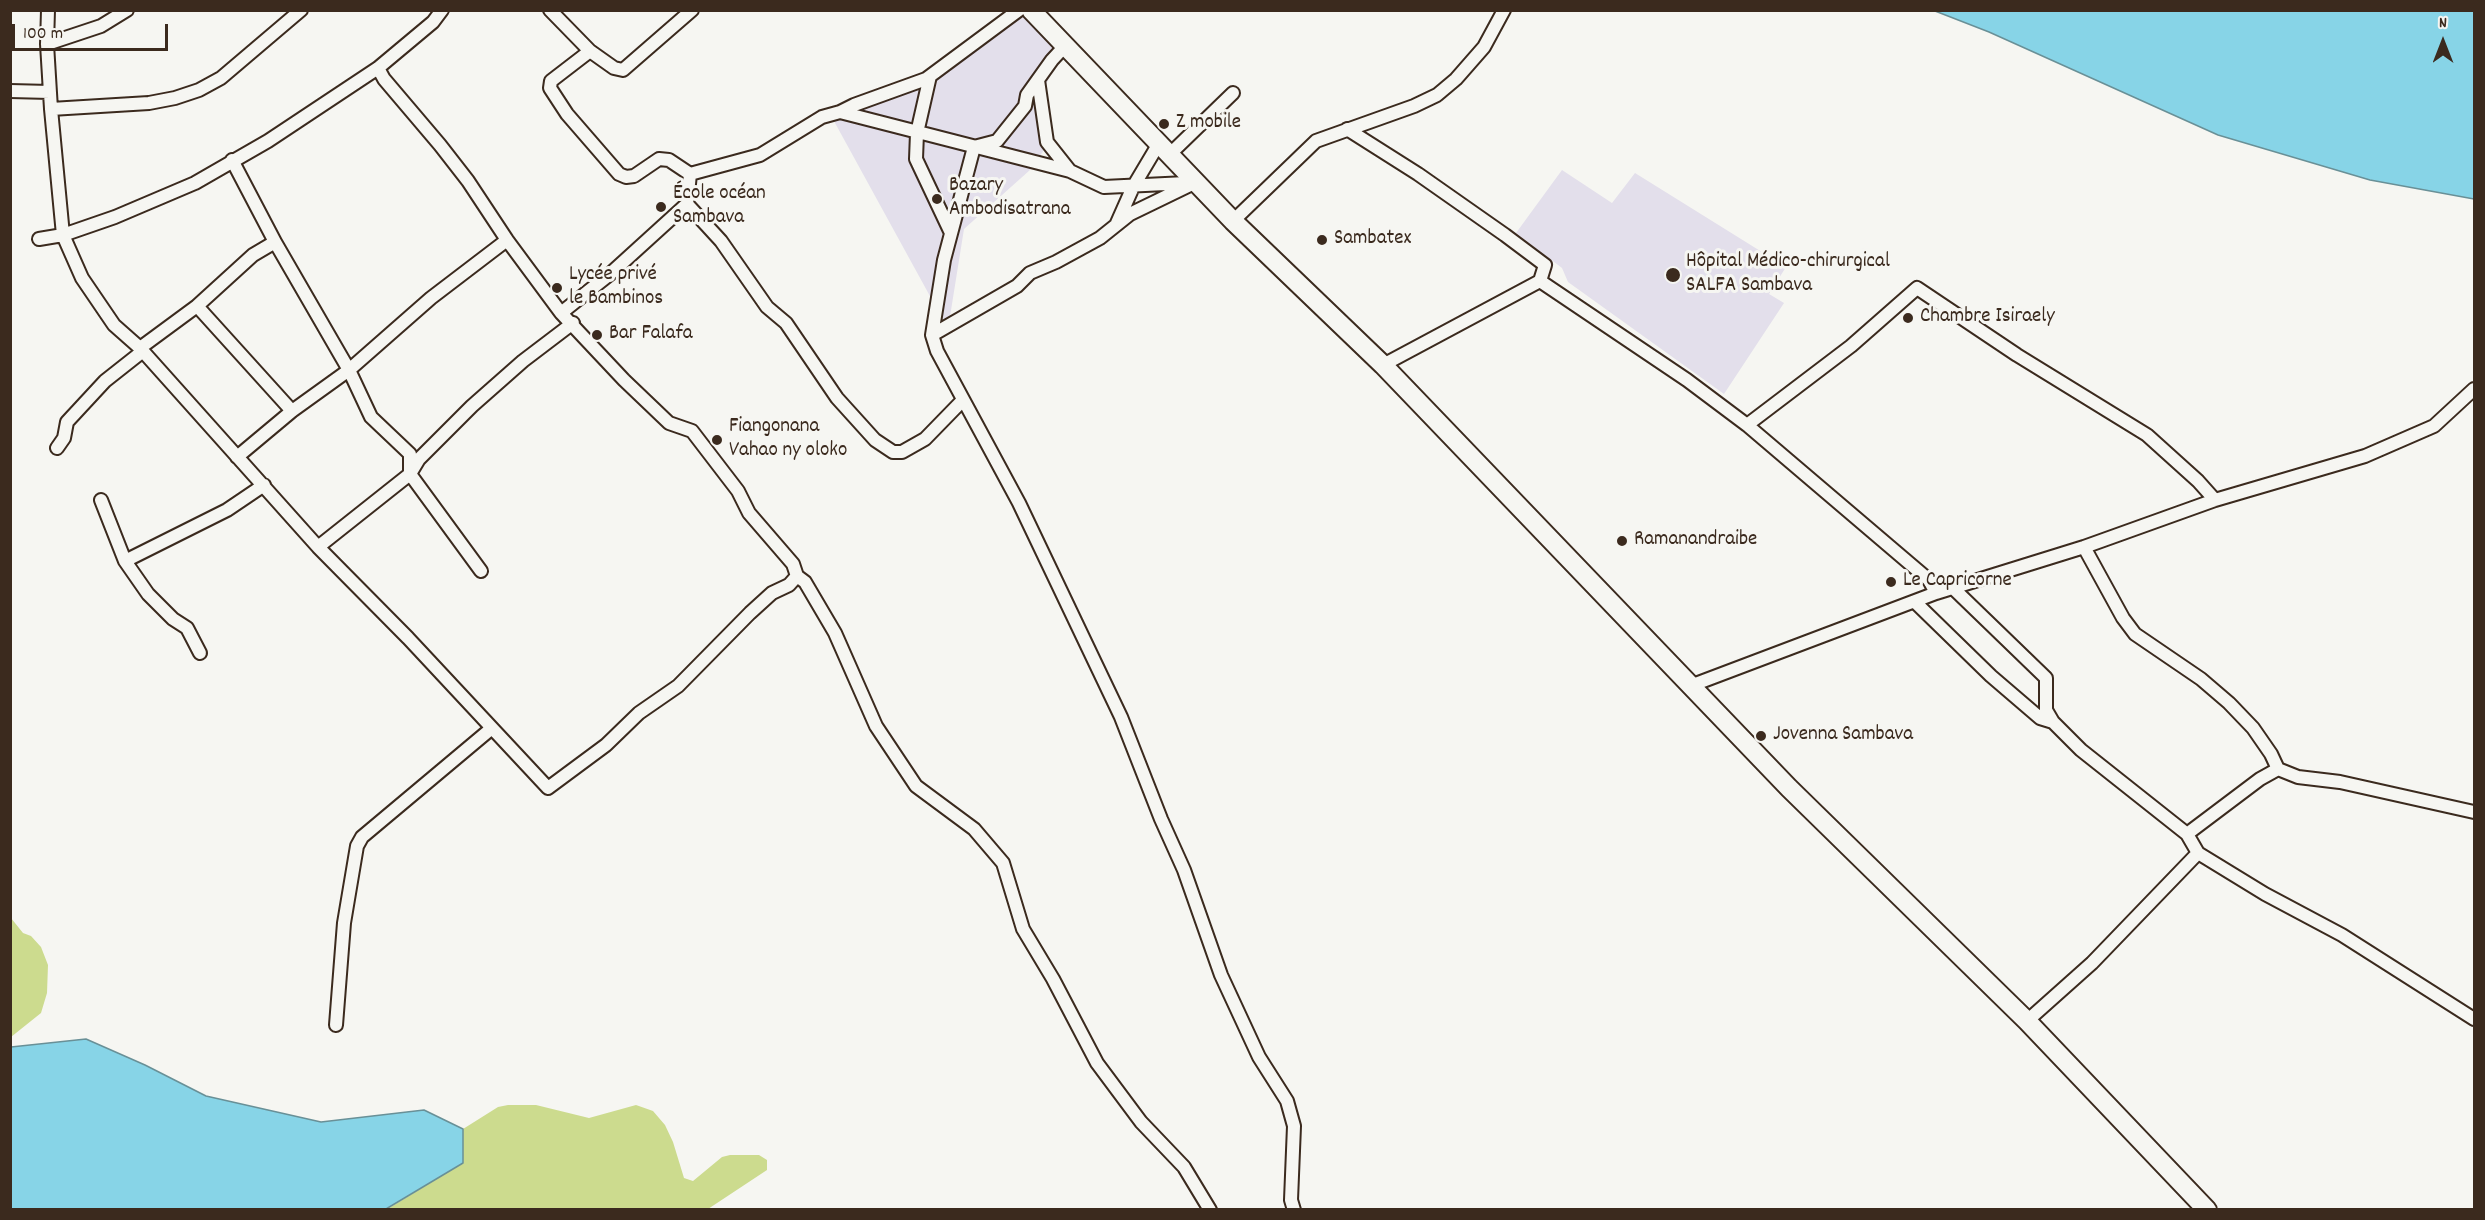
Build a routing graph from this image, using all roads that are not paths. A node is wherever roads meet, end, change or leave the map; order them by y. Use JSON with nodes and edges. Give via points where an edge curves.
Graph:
{"nodes":[{"id":1,"x":48,"y":10,"type":"edge"},
{"id":2,"x":127,"y":10,"type":"edge"},
{"id":3,"x":301,"y":10,"type":"edge"},
{"id":4,"x":442,"y":10,"type":"edge"},
{"id":5,"x":550,"y":10,"type":"edge"},
{"id":6,"x":692,"y":10,"type":"edge"},
{"id":7,"x":1019,"y":10,"type":"edge"},
{"id":8,"x":1031,"y":10,"type":"edge"},
{"id":9,"x":1504,"y":10,"type":"edge"},
{"id":10,"x":47,"y":44,"type":"junction"},
{"id":11,"x":1065,"y":46,"type":"junction"},
{"id":12,"x":590,"y":51,"type":"junction"},
{"id":13,"x":378,"y":68,"type":"junction"},
{"id":14,"x":930,"y":76,"type":"junction"},
{"id":15,"x":1038,"y":80,"type":"junction"},
{"id":16,"x":10,"y":91,"type":"edge"},
{"id":17,"x":50,"y":92,"type":"junction"},
{"id":18,"x":1233,"y":93,"type":"dead end"},
{"id":19,"x":51,"y":110,"type":"junction"},
{"id":20,"x":840,"y":112,"type":"junction"},
{"id":21,"x":1347,"y":129,"type":"junction"},
{"id":22,"x":917,"y":133,"type":"junction"},
{"id":23,"x":974,"y":147,"type":"junction"},
{"id":24,"x":1163,"y":150,"type":"junction"},
{"id":25,"x":232,"y":160,"type":"junction"},
{"id":26,"x":1070,"y":171,"type":"junction"},
{"id":27,"x":690,"y":174,"type":"junction"},
{"id":28,"x":1196,"y":182,"type":"junction"},
{"id":29,"x":1133,"y":187,"type":"junction"},
{"id":30,"x":687,"y":204,"type":"junction"},
{"id":31,"x":1233,"y":221,"type":"junction"},
{"id":32,"x":1117,"y":224,"type":"junction"},
{"id":33,"x":951,"y":233,"type":"junction"},
{"id":34,"x":63,"y":234,"type":"junction"},
{"id":35,"x":39,"y":239,"type":"dead end"},
{"id":36,"x":507,"y":240,"type":"junction"},
{"id":37,"x":274,"y":243,"type":"junction"},
{"id":38,"x":1540,"y":280,"type":"junction"},
{"id":39,"x":197,"y":306,"type":"junction"},
{"id":40,"x":561,"y":313,"type":"junction"},
{"id":41,"x":573,"y":323,"type":"junction"},
{"id":42,"x":932,"y":334,"type":"junction"},
{"id":43,"x":141,"y":350,"type":"junction"},
{"id":44,"x":1383,"y":365,"type":"junction"},
{"id":45,"x":349,"y":370,"type":"junction"},
{"id":46,"x":2475,"y":389,"type":"edge"},
{"id":47,"x":962,"y":401,"type":"junction"},
{"id":48,"x":292,"y":411,"type":"junction"},
{"id":49,"x":1747,"y":425,"type":"junction"},
{"id":50,"x":57,"y":448,"type":"dead end"},
{"id":51,"x":237,"y":457,"type":"junction"},
{"id":52,"x":410,"y":474,"type":"junction"},
{"id":53,"x":264,"y":485,"type":"junction"},
{"id":54,"x":101,"y":500,"type":"dead end"},
{"id":55,"x":2215,"y":500,"type":"junction"},
{"id":56,"x":318,"y":547,"type":"junction"},
{"id":57,"x":2084,"y":548,"type":"junction"},
{"id":58,"x":125,"y":561,"type":"junction"},
{"id":59,"x":481,"y":571,"type":"dead end"},
{"id":60,"x":797,"y":576,"type":"junction"},
{"id":61,"x":1954,"y":589,"type":"junction"},
{"id":62,"x":1936,"y":593,"type":"junction"},
{"id":63,"x":1915,"y":602,"type":"junction"},
{"id":64,"x":200,"y":653,"type":"dead end"},
{"id":65,"x":1690,"y":686,"type":"junction"},
{"id":66,"x":2052,"y":722,"type":"junction"},
{"id":67,"x":492,"y":728,"type":"junction"},
{"id":68,"x":2278,"y":770,"type":"junction"},
{"id":69,"x":2475,"y":812,"type":"edge"},
{"id":70,"x":2187,"y":834,"type":"junction"},
{"id":71,"x":2198,"y":853,"type":"junction"},
{"id":72,"x":2475,"y":1019,"type":"edge"},
{"id":73,"x":2027,"y":1021,"type":"junction"},
{"id":74,"x":336,"y":1025,"type":"dead end"},
{"id":75,"x":1210,"y":1209,"type":"edge"},
{"id":76,"x":1294,"y":1209,"type":"edge"},
{"id":77,"x":2207,"y":1209,"type":"edge"}],
"edges":[{"from":1,"to":10,"type":"street"},
{"from":2,"to":10,"type":"street","via":[[101,26]]},
{"from":3,"to":19,"type":"street","via":[[221,78],[199,90],[149,103]]},
{"from":4,"to":13,"type":"street","via":[[434,22]]},
{"from":5,"to":12,"type":"street"},
{"from":6,"to":12,"type":"street","via":[[623,70]]},
{"from":7,"to":14,"type":"street"},
{"from":8,"to":11,"type":"main road"},
{"from":9,"to":21,"type":"street","via":[[1484,47],[1437,95]]},
{"from":10,"to":17,"type":"street"},
{"from":11,"to":15,"type":"street"},
{"from":11,"to":24,"type":"main road"},
{"from":12,"to":27,"type":"street","via":[[551,81],[550,88],[567,114],[619,174],[634,176],[659,159],[669,160]]},
{"from":13,"to":25,"type":"street","via":[[268,141]]},
{"from":13,"to":36,"type":"street","via":[[468,181]]},
{"from":14,"to":20,"type":"street"},
{"from":14,"to":22,"type":"street"},
{"from":15,"to":23,"type":"street","via":[[1027,95],[1025,106],[997,141]]},
{"from":15,"to":26,"type":"street","via":[[1047,142]]},
{"from":16,"to":17,"type":"street"},
{"from":17,"to":19,"type":"street"},
{"from":18,"to":24,"type":"street"},
{"from":19,"to":34,"type":"street"},
{"from":20,"to":22,"type":"street"},
{"from":20,"to":27,"type":"street","via":[[822,117],[760,155]]},
{"from":21,"to":31,"type":"street","via":[[1316,141]]},
{"from":21,"to":38,"type":"street","via":[[1418,174],[1545,266]]},
{"from":22,"to":23,"type":"street"},
{"from":22,"to":33,"type":"street","via":[[916,159]]},
{"from":23,"to":26,"type":"street"},
{"from":23,"to":33,"type":"street"},
{"from":24,"to":28,"type":"main road"},
{"from":24,"to":29,"type":"street"},
{"from":25,"to":34,"type":"street","via":[[195,183],[116,217]]},
{"from":25,"to":37,"type":"street"},
{"from":26,"to":29,"type":"street","via":[[1104,188]]},
{"from":27,"to":30,"type":"street"},
{"from":28,"to":29,"type":"street"},
{"from":28,"to":31,"type":"main road"},
{"from":28,"to":32,"type":"street"},
{"from":29,"to":32,"type":"street"},
{"from":30,"to":40,"type":"street"},
{"from":30,"to":47,"type":"street","via":[[721,241],[767,307],[786,323],[837,398],[874,440],[893,452],[902,452],[926,439]]},
{"from":31,"to":44,"type":"main road"},
{"from":32,"to":42,"type":"street","via":[[1100,238],[1030,273],[1017,286]]},
{"from":33,"to":42,"type":"street"},
{"from":34,"to":35,"type":"street"},
{"from":34,"to":43,"type":"street","via":[[82,278],[114,325]]},
{"from":36,"to":40,"type":"street"},
{"from":36,"to":45,"type":"street","via":[[431,298]]},
{"from":37,"to":39,"type":"street","via":[[253,255]]},
{"from":37,"to":45,"type":"street"},
{"from":38,"to":44,"type":"street"},
{"from":38,"to":49,"type":"street"},
{"from":39,"to":43,"type":"street"},
{"from":39,"to":48,"type":"street"},
{"from":40,"to":41,"type":"street"},
{"from":41,"to":52,"type":"street","via":[[472,406],[419,459]]},
{"from":41,"to":60,"type":"street","via":[[669,423],[692,431],[738,491],[749,513],[793,564]]},
{"from":42,"to":47,"type":"street"},
{"from":43,"to":50,"type":"street","via":[[67,422]]},
{"from":43,"to":51,"type":"street"},
{"from":44,"to":65,"type":"main road"},
{"from":45,"to":48,"type":"street"},
{"from":45,"to":52,"type":"street","via":[[371,417],[410,454]]},
{"from":46,"to":55,"type":"street","via":[[2434,426],[2365,456]]},
{"from":47,"to":76,"type":"street","via":[[1019,503],[1121,717],[1184,870],[1221,975],[1259,1058],[1287,1101],[1294,1126]]},
{"from":48,"to":51,"type":"street"},
{"from":49,"to":55,"type":"street","via":[[1851,346],[1917,288],[2147,435]]},
{"from":49,"to":62,"type":"street","via":[[1929,580]]},
{"from":51,"to":53,"type":"street"},
{"from":52,"to":56,"type":"street"},
{"from":52,"to":59,"type":"street"},
{"from":53,"to":56,"type":"street"},
{"from":53,"to":58,"type":"street","via":[[217,515]]},
{"from":54,"to":58,"type":"street"},
{"from":55,"to":57,"type":"street"},
{"from":56,"to":67,"type":"street"},
{"from":57,"to":61,"type":"street"},
{"from":57,"to":68,"type":"street","via":[[2135,634],[2229,703],[2253,728]]},
{"from":58,"to":64,"type":"street","via":[[148,594],[187,628]]},
{"from":60,"to":67,"type":"street","via":[[750,613],[678,686],[548,788]]},
{"from":60,"to":75,"type":"street","via":[[805,582],[835,633],[876,726],[916,786],[974,830],[1003,863],[1023,929],[1096,1063],[1141,1122],[1184,1167]]},
{"from":61,"to":62,"type":"street"},
{"from":61,"to":66,"type":"street","via":[[2046,678],[2046,710]]},
{"from":62,"to":63,"type":"street"},
{"from":63,"to":65,"type":"street"},
{"from":63,"to":66,"type":"street","via":[[1991,676],[2040,718]]},
{"from":65,"to":73,"type":"main road"},
{"from":66,"to":70,"type":"street","via":[[2080,750]]},
{"from":67,"to":74,"type":"street","via":[[362,837],[357,846],[344,923]]},
{"from":68,"to":69,"type":"street"},
{"from":68,"to":70,"type":"street"},
{"from":70,"to":71,"type":"street"},
{"from":71,"to":72,"type":"street","via":[[2342,935]]},
{"from":71,"to":73,"type":"street","via":[[2092,963]]},
{"from":73,"to":77,"type":"main road"}]}
